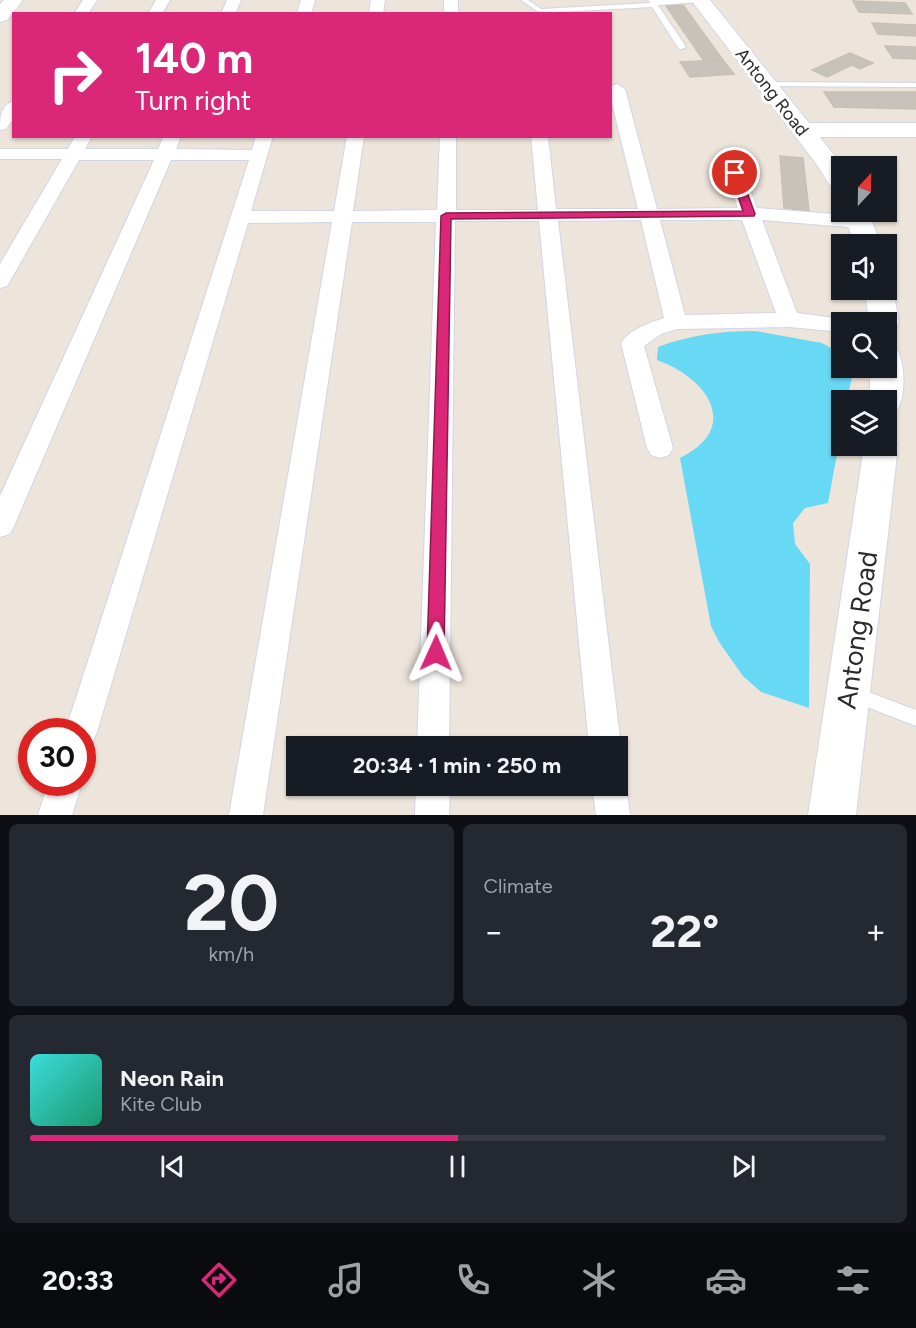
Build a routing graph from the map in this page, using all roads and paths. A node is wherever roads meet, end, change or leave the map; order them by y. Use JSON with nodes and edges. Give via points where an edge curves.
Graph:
{"nodes":[{"id":1,"x":14,"y":0,"type":"edge"},
{"id":2,"x":524,"y":0,"type":"edge"},
{"id":3,"x":700,"y":0,"type":"edge"},
{"id":4,"x":653,"y":3,"type":"edge"},
{"id":5,"x":0,"y":16,"type":"edge"},
{"id":6,"x":682,"y":47,"type":"dead end"},
{"id":7,"x":766,"y":84,"type":"junction"},
{"id":8,"x":916,"y":85,"type":"edge"},
{"id":9,"x":617,"y":89,"type":"dead end"},
{"id":10,"x":12,"y":109,"type":"edge"},
{"id":11,"x":0,"y":125,"type":"edge"},
{"id":12,"x":916,"y":130,"type":"edge"},
{"id":13,"x":83,"y":138,"type":"edge"},
{"id":14,"x":356,"y":138,"type":"edge"},
{"id":15,"x":448,"y":138,"type":"edge"},
{"id":16,"x":539,"y":138,"type":"edge"},
{"id":17,"x":808,"y":138,"type":"junction"},
{"id":18,"x":169,"y":146,"type":"edge"},
{"id":19,"x":262,"y":146,"type":"edge"},
{"id":20,"x":916,"y":146,"type":"edge"},
{"id":21,"x":727,"y":152,"type":"dead end"},
{"id":22,"x":0,"y":154,"type":"edge"},
{"id":23,"x":74,"y":154,"type":"junction"},
{"id":24,"x":831,"y":170,"type":"edge"},
{"id":25,"x":750,"y":214,"type":"junction"},
{"id":26,"x":547,"y":215,"type":"junction"},
{"id":27,"x":649,"y":215,"type":"junction"},
{"id":28,"x":446,"y":216,"type":"junction"},
{"id":29,"x":240,"y":217,"type":"junction"},
{"id":30,"x":343,"y":217,"type":"junction"},
{"id":31,"x":861,"y":226,"type":"edge"},
{"id":32,"x":0,"y":281,"type":"edge"},
{"id":33,"x":789,"y":320,"type":"junction"},
{"id":34,"x":676,"y":322,"type":"junction"},
{"id":35,"x":831,"y":324,"type":"edge"},
{"id":36,"x":660,"y":448,"type":"dead end"},
{"id":37,"x":880,"y":456,"type":"edge"},
{"id":38,"x":0,"y":526,"type":"edge"},
{"id":39,"x":848,"y":693,"type":"junction"},
{"id":40,"x":85,"y":718,"type":"edge"},
{"id":41,"x":916,"y":718,"type":"edge"},
{"id":42,"x":434,"y":736,"type":"edge"},
{"id":43,"x":604,"y":736,"type":"edge"},
{"id":44,"x":61,"y":796,"type":"edge"},
{"id":45,"x":432,"y":796,"type":"edge"},
{"id":46,"x":610,"y":796,"type":"edge"},
{"id":47,"x":55,"y":815,"type":"edge"},
{"id":48,"x":246,"y":815,"type":"edge"},
{"id":49,"x":432,"y":815,"type":"edge"},
{"id":50,"x":613,"y":815,"type":"edge"},
{"id":51,"x":832,"y":815,"type":"edge"}],
"edges":[{"from":1,"to":5,"type":"street"},
{"from":2,"to":4,"type":"lane","via":[[540,11]]},
{"from":3,"to":4,"type":"lane"},
{"from":3,"to":7,"type":"street","name":"Antong Road"},
{"from":4,"to":6,"type":"lane"},
{"from":7,"to":8,"type":"lane"},
{"from":7,"to":17,"type":"street","name":"Antong Road"},
{"from":9,"to":27,"type":"street"},
{"from":10,"to":11,"type":"street"},
{"from":12,"to":17,"type":"street"},
{"from":13,"to":23,"type":"street"},
{"from":14,"to":30,"type":"street"},
{"from":15,"to":28,"type":"street"},
{"from":16,"to":26,"type":"street"},
{"from":17,"to":20,"type":"street"},
{"from":17,"to":24,"type":"street","name":"Antong Road"},
{"from":18,"to":19,"type":"street"},
{"from":18,"to":23,"type":"street"},
{"from":18,"to":38,"type":"street"},
{"from":19,"to":29,"type":"street"},
{"from":21,"to":25,"type":"street"},
{"from":22,"to":23,"type":"street"},
{"from":23,"to":32,"type":"street"},
{"from":25,"to":27,"type":"street"},
{"from":25,"to":31,"type":"street"},
{"from":25,"to":33,"type":"street"},
{"from":26,"to":27,"type":"street"},
{"from":26,"to":28,"type":"street"},
{"from":26,"to":43,"type":"street"},
{"from":27,"to":34,"type":"street"},
{"from":28,"to":30,"type":"street"},
{"from":28,"to":42,"type":"street"},
{"from":29,"to":30,"type":"street"},
{"from":29,"to":40,"type":"street"},
{"from":30,"to":48,"type":"street"},
{"from":33,"to":34,"type":"street"},
{"from":33,"to":35,"type":"street"},
{"from":34,"to":36,"type":"street","via":[[653,329],[632,343]]},
{"from":37,"to":39,"type":"street","name":"Antong Road"},
{"from":39,"to":41,"type":"lane"},
{"from":39,"to":51,"type":"street","name":"Antong Road"},
{"from":44,"to":47,"type":"street"},
{"from":45,"to":49,"type":"street"},
{"from":46,"to":50,"type":"street"}]}
